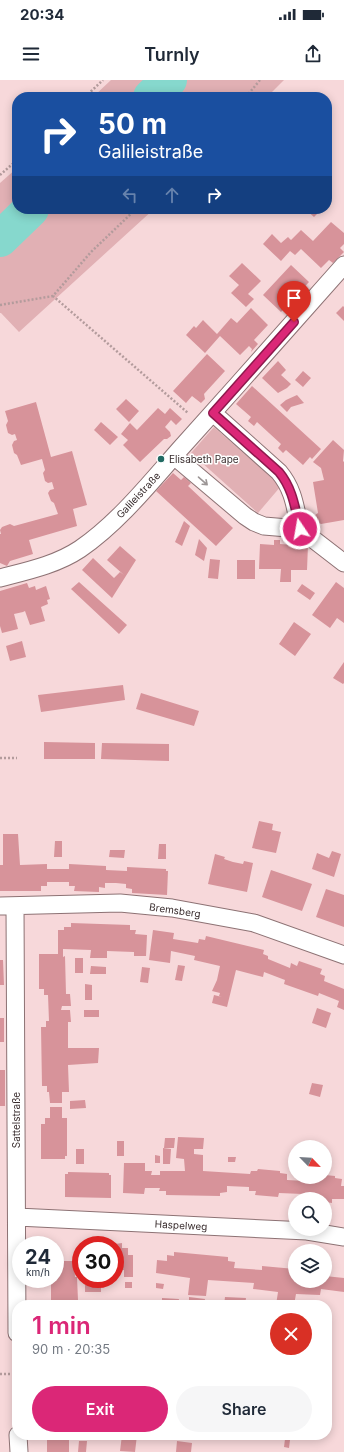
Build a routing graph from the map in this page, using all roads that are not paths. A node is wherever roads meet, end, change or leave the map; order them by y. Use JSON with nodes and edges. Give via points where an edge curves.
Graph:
{"nodes":[{"id":1,"x":344,"y":265,"type":"edge"},
{"id":2,"x":208,"y":419,"type":"junction"},
{"id":3,"x":174,"y":456,"type":"junction"},
{"id":4,"x":300,"y":529,"type":"junction"},
{"id":5,"x":344,"y":563,"type":"edge"},
{"id":6,"x":0,"y":578,"type":"edge"},
{"id":7,"x":8,"y":906,"type":"edge"},
{"id":8,"x":344,"y":955,"type":"edge"},
{"id":9,"x":17,"y":1217,"type":"junction"},
{"id":10,"x":344,"y":1237,"type":"edge"},
{"id":11,"x":17,"y":1300,"type":"edge"},
{"id":12,"x":18,"y":1440,"type":"edge"},
{"id":13,"x":19,"y":1452,"type":"edge"}],
"edges":[{"from":1,"to":2,"type":"street","name":"Galileistraße"},
{"from":2,"to":3,"type":"street","name":"Galileistraße"},
{"from":2,"to":4,"type":"street","via":[[279,472],[287,481]]},
{"from":3,"to":4,"type":"street","one_way":true,"via":[[254,522],[264,526]]},
{"from":3,"to":6,"type":"street","name":"Galileistraße","via":[[125,509],[79,550],[56,562]]},
{"from":4,"to":5,"type":"street"},
{"from":7,"to":8,"type":"street","name":"Bremsberg","via":[[120,903],[172,908],[254,923]]},
{"from":7,"to":9,"type":"street","name":"Sattelstraße"},
{"from":9,"to":10,"type":"street","name":"Haspelweg","via":[[307,1231]]},
{"from":9,"to":11,"type":"street","name":"Sattelstraße"},
{"from":12,"to":13,"type":"street"}]}
